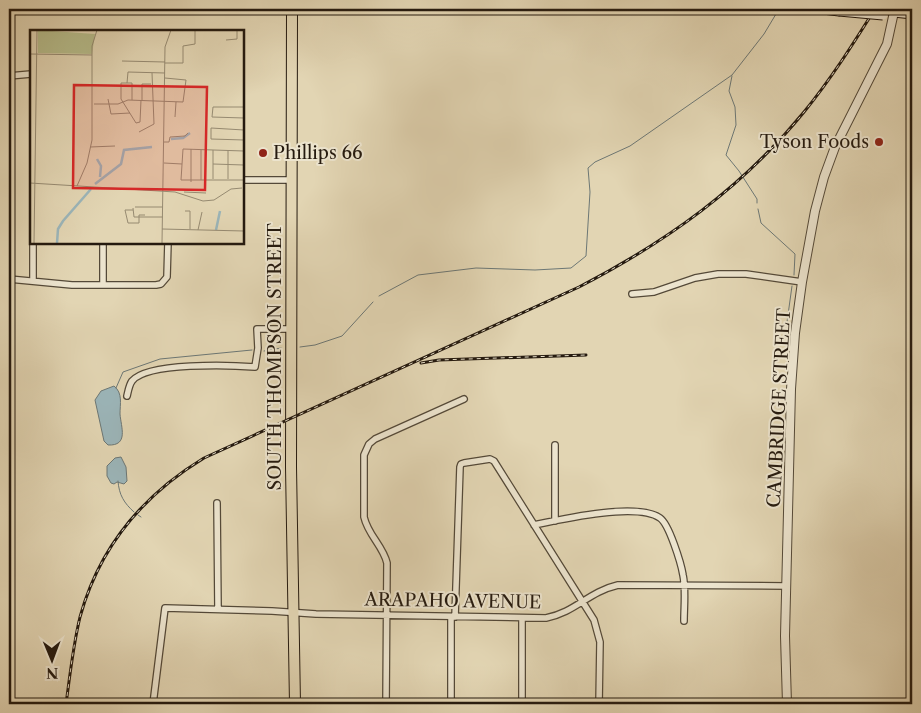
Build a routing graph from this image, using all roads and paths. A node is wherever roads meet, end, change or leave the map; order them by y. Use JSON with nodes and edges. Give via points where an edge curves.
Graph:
{"nodes":[{"id":1,"x":292,"y":9,"type":"edge"},
{"id":2,"x":823,"y":9,"type":"edge"},
{"id":3,"x":888,"y":12,"type":"edge"},
{"id":4,"x":912,"y":14,"type":"edge"},
{"id":5,"x":30,"y":74,"type":"edge"},
{"id":6,"x":9,"y":76,"type":"edge"},
{"id":7,"x":244,"y":180,"type":"edge"},
{"id":8,"x":291,"y":180,"type":"junction"},
{"id":9,"x":33,"y":244,"type":"edge"},
{"id":10,"x":103,"y":244,"type":"edge"},
{"id":11,"x":168,"y":244,"type":"edge"},
{"id":12,"x":9,"y":279,"type":"edge"},
{"id":13,"x":33,"y":280,"type":"junction"},
{"id":14,"x":802,"y":282,"type":"junction"},
{"id":15,"x":103,"y":285,"type":"junction"},
{"id":16,"x":632,"y":294,"type":"dead end"},
{"id":17,"x":291,"y":329,"type":"junction"},
{"id":18,"x":127,"y":396,"type":"dead end"},
{"id":19,"x":464,"y":399,"type":"dead end"},
{"id":20,"x":555,"y":445,"type":"dead end"},
{"id":21,"x":218,"y":504,"type":"dead end"},
{"id":22,"x":555,"y":521,"type":"junction"},
{"id":23,"x":534,"y":525,"type":"junction"},
{"id":24,"x":684,"y":585,"type":"junction"},
{"id":25,"x":786,"y":586,"type":"junction"},
{"id":26,"x":583,"y":602,"type":"junction"},
{"id":27,"x":218,"y":609,"type":"junction"},
{"id":28,"x":292,"y":612,"type":"junction"},
{"id":29,"x":386,"y":616,"type":"junction"},
{"id":30,"x":453,"y":617,"type":"junction"},
{"id":31,"x":522,"y":618,"type":"junction"},
{"id":32,"x":684,"y":621,"type":"dead end"},
{"id":33,"x":153,"y":704,"type":"edge"},
{"id":34,"x":295,"y":704,"type":"edge"},
{"id":35,"x":386,"y":704,"type":"edge"},
{"id":36,"x":451,"y":704,"type":"edge"},
{"id":37,"x":522,"y":704,"type":"edge"},
{"id":38,"x":599,"y":704,"type":"edge"},
{"id":39,"x":787,"y":704,"type":"edge"}],
"edges":[{"from":1,"to":8,"type":"highway","name":"SOUTH THOMPSON STREET"},
{"from":2,"to":3,"type":"main road","bridge":true},
{"from":3,"to":4,"type":"main road"},
{"from":3,"to":14,"type":"street","name":"CAMBRIDGE STREET","via":[[888,40],[824,177]]},
{"from":5,"to":6,"type":"street"},
{"from":7,"to":8,"type":"street"},
{"from":8,"to":17,"type":"highway","name":"SOUTH THOMPSON STREET"},
{"from":9,"to":13,"type":"street"},
{"from":10,"to":15,"type":"street"},
{"from":11,"to":15,"type":"street","via":[[165,281],[156,285]]},
{"from":12,"to":13,"type":"street"},
{"from":13,"to":15,"type":"street"},
{"from":14,"to":16,"type":"street","via":[[746,274],[718,274],[654,292]]},
{"from":14,"to":25,"type":"street","name":"CAMBRIDGE STREET","via":[[792,362]]},
{"from":17,"to":18,"type":"street","via":[[257,329],[255,367],[182,366],[151,372],[137,377]]},
{"from":17,"to":28,"type":"highway","name":"SOUTH THOMPSON STREET"},
{"from":19,"to":29,"type":"street","via":[[376,439],[366,449],[364,517],[387,563]]},
{"from":20,"to":22,"type":"street"},
{"from":21,"to":27,"type":"street"},
{"from":22,"to":23,"type":"street"},
{"from":22,"to":24,"type":"street","via":[[633,511],[660,518],[668,527]]},
{"from":23,"to":26,"type":"street"},
{"from":23,"to":30,"type":"street","via":[[490,459],[461,464]]},
{"from":24,"to":25,"type":"street","name":"ARAPAHO AVENUE"},
{"from":24,"to":26,"type":"street","name":"ARAPAHO AVENUE","via":[[618,586],[595,593]]},
{"from":24,"to":32,"type":"street"},
{"from":25,"to":39,"type":"street","name":"CAMBRIDGE STREET"},
{"from":26,"to":31,"type":"street","name":"ARAPAHO AVENUE","via":[[558,616]]},
{"from":26,"to":38,"type":"street","via":[[594,620],[600,642]]},
{"from":27,"to":28,"type":"street","name":"ARAPAHO AVENUE"},
{"from":27,"to":33,"type":"street","name":"ARAPAHO AVENUE","via":[[165,608]]},
{"from":28,"to":29,"type":"street","name":"ARAPAHO AVENUE"},
{"from":28,"to":34,"type":"highway","name":"SOUTH THOMPSON STREET"},
{"from":29,"to":30,"type":"street","name":"ARAPAHO AVENUE"},
{"from":29,"to":35,"type":"street"},
{"from":30,"to":31,"type":"street","name":"ARAPAHO AVENUE"},
{"from":30,"to":36,"type":"street"},
{"from":31,"to":37,"type":"street"}]}
